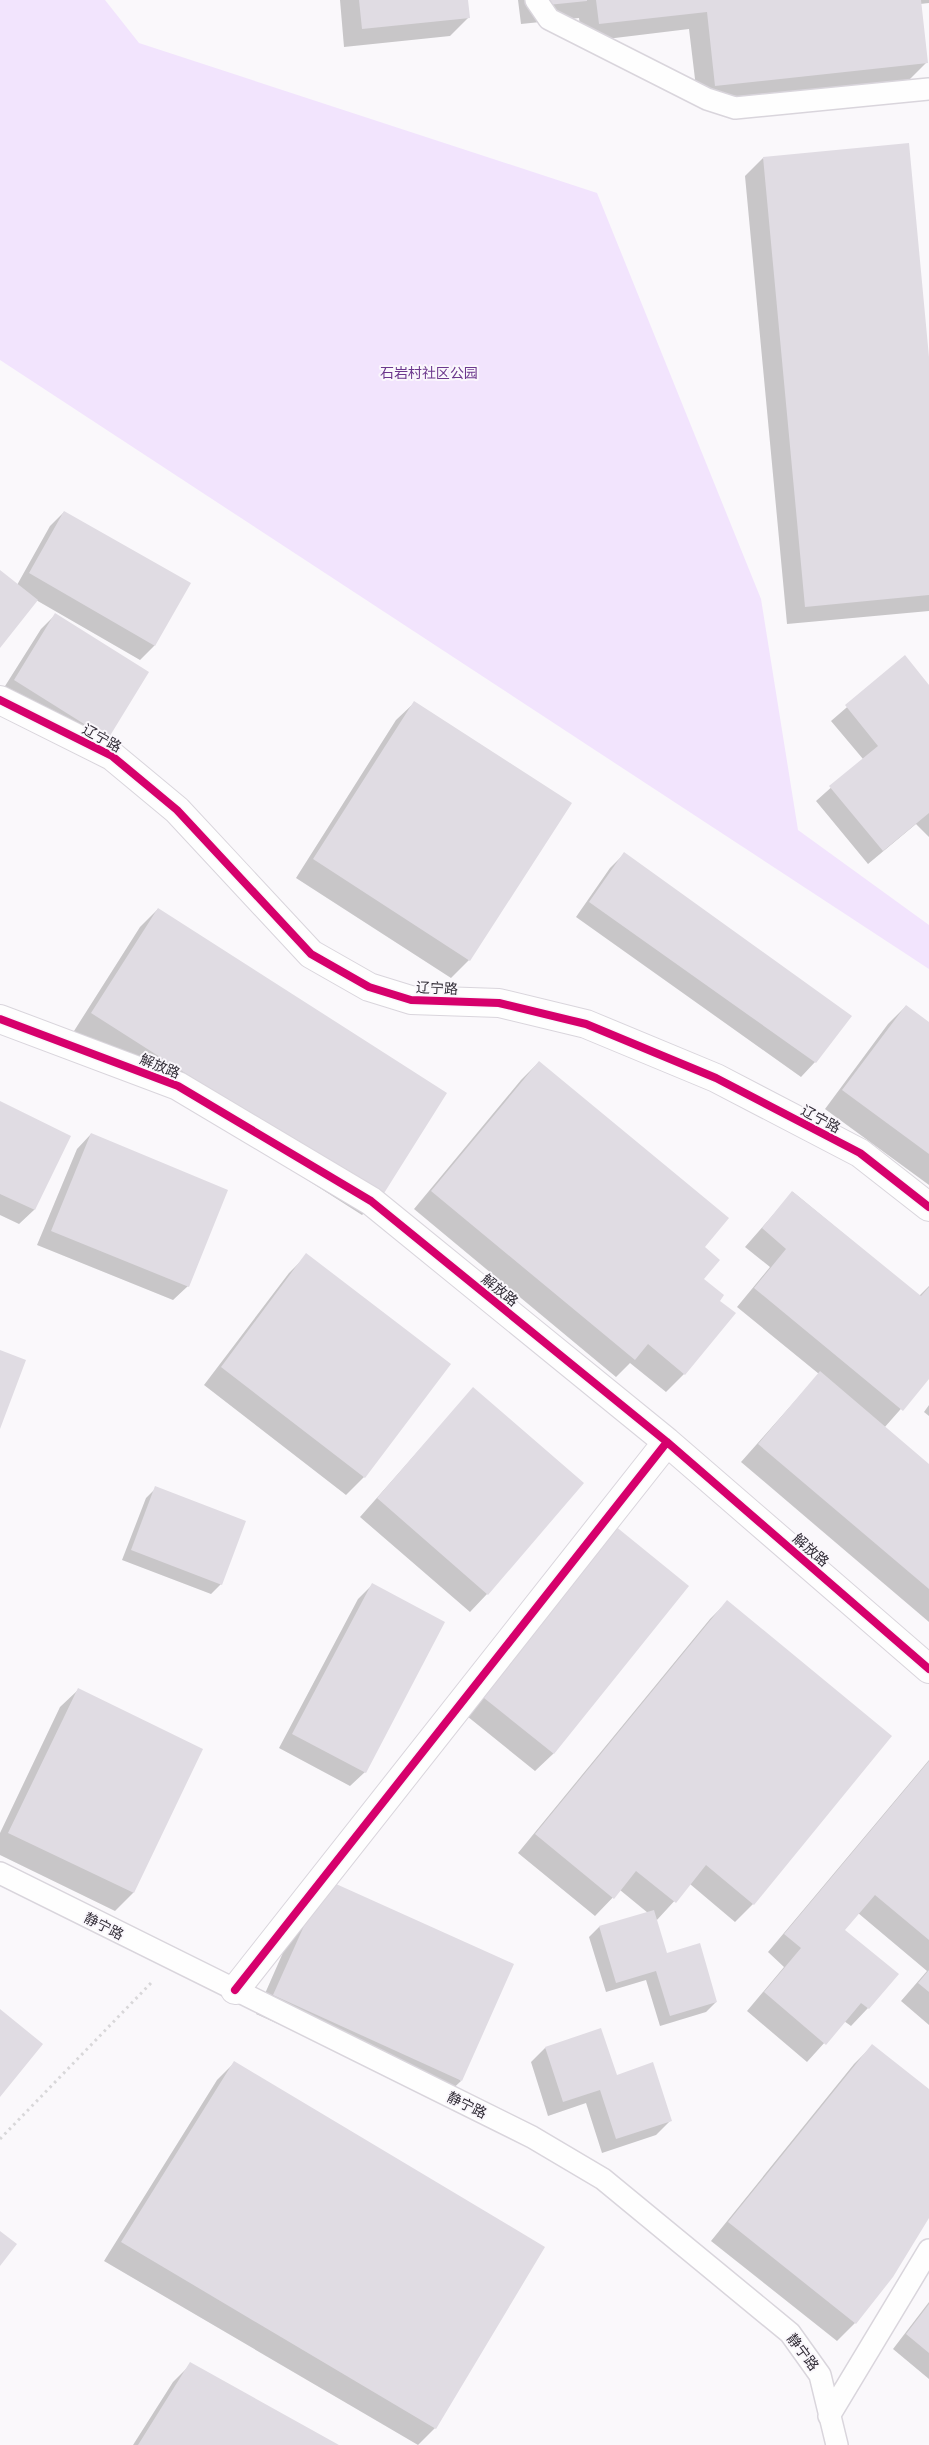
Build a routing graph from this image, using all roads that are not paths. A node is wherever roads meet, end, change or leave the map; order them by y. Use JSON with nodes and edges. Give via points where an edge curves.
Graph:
{"nodes":[{"id":1,"x":536,"y":0,"type":"edge"},
{"id":2,"x":929,"y":88,"type":"edge"},
{"id":3,"x":0,"y":700,"type":"edge"},
{"id":4,"x":0,"y":1019,"type":"edge"},
{"id":5,"x":929,"y":1207,"type":"edge"},
{"id":6,"x":667,"y":1442,"type":"junction"},
{"id":7,"x":929,"y":1669,"type":"edge"},
{"id":8,"x":0,"y":1873,"type":"edge"},
{"id":9,"x":235,"y":1990,"type":"junction"},
{"id":10,"x":929,"y":2250,"type":"edge"},
{"id":11,"x":829,"y":2416,"type":"junction"},
{"id":12,"x":837,"y":2445,"type":"edge"}],
"edges":[{"from":1,"to":2,"type":"lane","via":[[549,19],[707,98],[735,108]]},
{"from":3,"to":5,"type":"street","name":"辽宁路","via":[[112,756],[176,810],[311,954],[369,987],[411,1000],[499,1003],[586,1024],[716,1078],[860,1153]]},
{"from":4,"to":6,"type":"street","name":"解放路","via":[[178,1086],[371,1201]]},
{"from":6,"to":7,"type":"street","name":"解放路"},
{"from":6,"to":9,"type":"street"},
{"from":8,"to":9,"type":"lane","name":"静宁路"},
{"from":9,"to":11,"type":"lane","name":"静宁路","via":[[532,2137],[603,2179],[790,2333],[820,2375]]},
{"from":10,"to":11,"type":"lane"},
{"from":11,"to":12,"type":"lane","name":"静宁路"}]}
